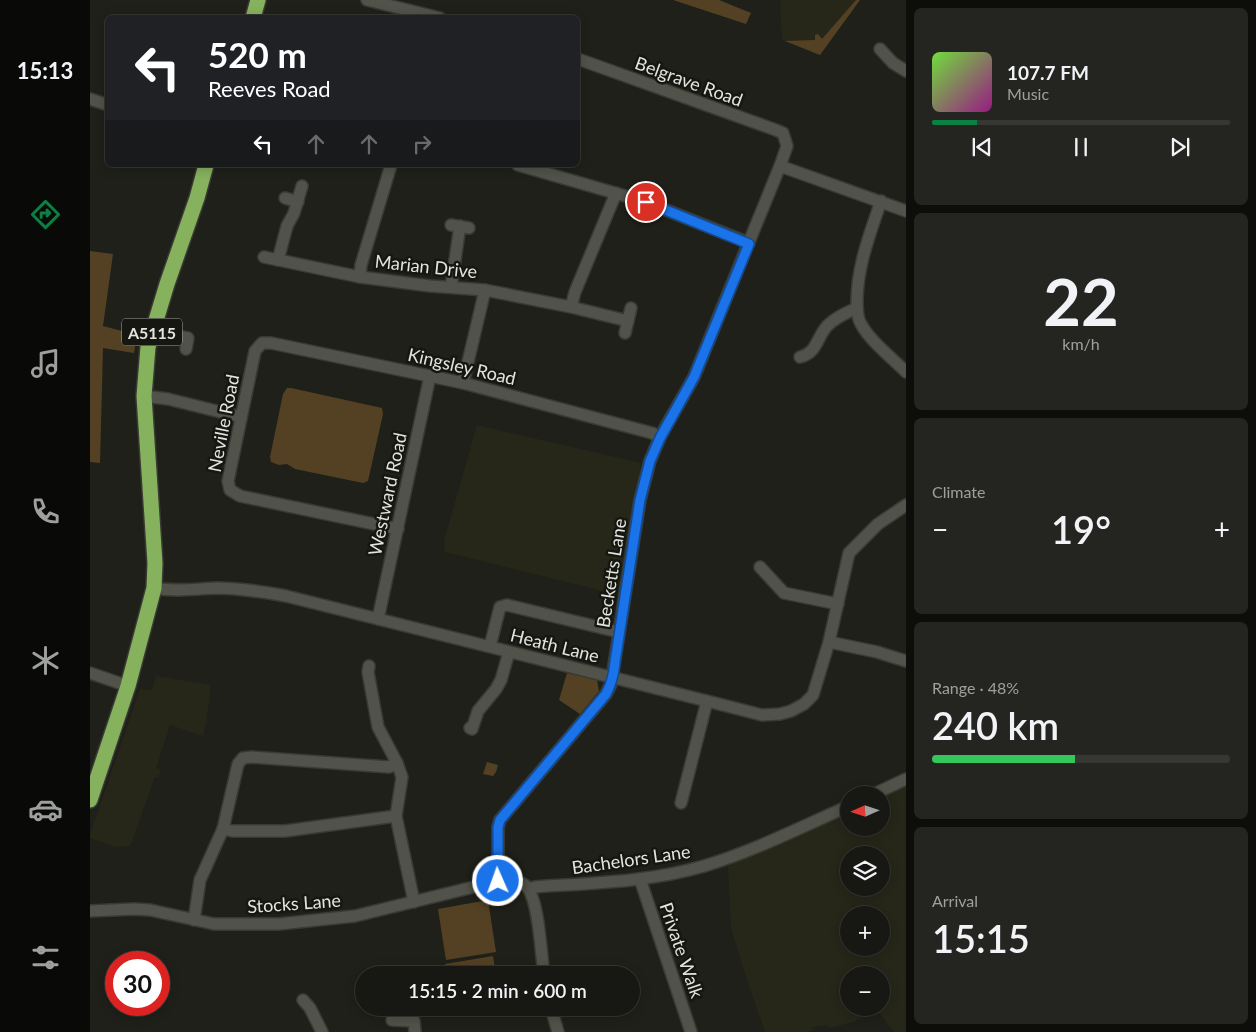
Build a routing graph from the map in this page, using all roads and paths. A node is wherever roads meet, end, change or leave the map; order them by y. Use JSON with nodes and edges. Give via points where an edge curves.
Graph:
{"nodes":[{"id":1,"x":258,"y":0,"type":"edge"},
{"id":2,"x":367,"y":0,"type":"edge"},
{"id":3,"x":254,"y":15,"type":"edge"},
{"id":4,"x":428,"y":15,"type":"edge"},
{"id":5,"x":880,"y":49,"type":"dead end"},
{"id":6,"x":580,"y":60,"type":"edge"},
{"id":7,"x":906,"y":70,"type":"edge"},
{"id":8,"x":90,"y":100,"type":"edge"},
{"id":9,"x":105,"y":104,"type":"edge"},
{"id":10,"x":786,"y":139,"type":"joint"},
{"id":11,"x":780,"y":166,"type":"junction"},
{"id":12,"x":205,"y":167,"type":"edge"},
{"id":13,"x":390,"y":167,"type":"edge"},
{"id":14,"x":525,"y":167,"type":"edge"},
{"id":15,"x":302,"y":186,"type":"dead end"},
{"id":16,"x":616,"y":193,"type":"junction"},
{"id":17,"x":285,"y":198,"type":"dead end"},
{"id":18,"x":881,"y":201,"type":"junction"},
{"id":19,"x":298,"y":202,"type":"junction"},
{"id":20,"x":906,"y":211,"type":"edge"},
{"id":21,"x":460,"y":226,"type":"dead end"},
{"id":22,"x":749,"y":244,"type":"junction"},
{"id":23,"x":264,"y":257,"type":"dead end"},
{"id":24,"x":278,"y":260,"type":"junction"},
{"id":25,"x":360,"y":277,"type":"junction"},
{"id":26,"x":451,"y":287,"type":"junction"},
{"id":27,"x":485,"y":290,"type":"junction"},
{"id":28,"x":571,"y":307,"type":"junction"},
{"id":29,"x":631,"y":308,"type":"dead end"},
{"id":30,"x":858,"y":308,"type":"junction"},
{"id":31,"x":628,"y":321,"type":"junction"},
{"id":32,"x":153,"y":331,"type":"junction"},
{"id":33,"x":625,"y":333,"type":"dead end"},
{"id":34,"x":186,"y":349,"type":"dead end"},
{"id":35,"x":255,"y":351,"type":"joint"},
{"id":36,"x":809,"y":356,"type":"dead end"},
{"id":37,"x":906,"y":372,"type":"edge"},
{"id":38,"x":430,"y":376,"type":"junction"},
{"id":39,"x":462,"y":383,"type":"junction"},
{"id":40,"x":144,"y":396,"type":"junction"},
{"id":41,"x":242,"y":417,"type":"junction"},
{"id":42,"x":660,"y":438,"type":"junction"},
{"id":43,"x":906,"y":505,"type":"edge"},
{"id":44,"x":398,"y":529,"type":"junction"},
{"id":45,"x":760,"y":568,"type":"dead end"},
{"id":46,"x":154,"y":588,"type":"junction"},
{"id":47,"x":838,"y":604,"type":"junction"},
{"id":48,"x":378,"y":619,"type":"junction"},
{"id":49,"x":619,"y":632,"type":"junction"},
{"id":50,"x":829,"y":642,"type":"junction"},
{"id":51,"x":490,"y":646,"type":"junction"},
{"id":52,"x":508,"y":652,"type":"junction"},
{"id":53,"x":906,"y":661,"type":"edge"},
{"id":54,"x":372,"y":670,"type":"dead end"},
{"id":55,"x":90,"y":673,"type":"edge"},
{"id":56,"x":614,"y":677,"type":"junction"},
{"id":57,"x":128,"y":686,"type":"junction"},
{"id":58,"x":707,"y":702,"type":"junction"},
{"id":59,"x":471,"y":729,"type":"dead end"},
{"id":60,"x":397,"y":763,"type":"junction"},
{"id":61,"x":906,"y":779,"type":"edge"},
{"id":62,"x":890,"y":787,"type":"edge"},
{"id":63,"x":90,"y":800,"type":"edge"},
{"id":64,"x":681,"y":803,"type":"dead end"},
{"id":65,"x":840,"y":810,"type":"edge"},
{"id":66,"x":396,"y":816,"type":"junction"},
{"id":67,"x":223,"y":829,"type":"junction"},
{"id":68,"x":640,"y":879,"type":"junction"},
{"id":69,"x":498,"y":881,"type":"junction"},
{"id":70,"x":529,"y":889,"type":"junction"},
{"id":71,"x":414,"y":902,"type":"junction"},
{"id":72,"x":90,"y":911,"type":"edge"},
{"id":73,"x":194,"y":920,"type":"junction"},
{"id":74,"x":543,"y":966,"type":"edge"},
{"id":75,"x":310,"y":1004,"type":"dead end"},
{"id":76,"x":553,"y":1016,"type":"edge"},
{"id":77,"x":392,"y":1020,"type":"dead end"},
{"id":78,"x":418,"y":1024,"type":"edge"},
{"id":79,"x":322,"y":1032,"type":"edge"},
{"id":80,"x":558,"y":1032,"type":"edge"},
{"id":81,"x":691,"y":1032,"type":"edge"}],
"edges":[{"from":1,"to":3,"type":"highway"},
{"from":2,"to":4,"type":"street"},
{"from":5,"to":7,"type":"street","via":[[893,63]]},
{"from":6,"to":10,"type":"street","name":"Belgrave Road","via":[[776,130]]},
{"from":8,"to":9,"type":"street"},
{"from":10,"to":11,"type":"street","name":"Becketts Lane"},
{"from":11,"to":18,"type":"street"},
{"from":11,"to":22,"type":"street","name":"Becketts Lane"},
{"from":12,"to":32,"type":"highway","number":"A5115"},
{"from":13,"to":25,"type":"street"},
{"from":14,"to":16,"type":"street"},
{"from":15,"to":19,"type":"street"},
{"from":16,"to":22,"type":"street"},
{"from":16,"to":28,"type":"street"},
{"from":17,"to":19,"type":"street"},
{"from":18,"to":20,"type":"street"},
{"from":18,"to":30,"type":"street","via":[[861,261]]},
{"from":19,"to":24,"type":"street","via":[[287,226]]},
{"from":21,"to":26,"type":"street"},
{"from":22,"to":42,"type":"street","name":"Becketts Lane","via":[[694,377]]},
{"from":23,"to":24,"type":"street","name":"Marian Drive"},
{"from":24,"to":25,"type":"street","name":"Marian Drive"},
{"from":25,"to":26,"type":"street","name":"Marian Drive"},
{"from":26,"to":27,"type":"street","name":"Marian Drive"},
{"from":27,"to":28,"type":"street","name":"Marian Drive"},
{"from":27,"to":39,"type":"street"},
{"from":28,"to":31,"type":"street","name":"Marian Drive"},
{"from":29,"to":31,"type":"street"},
{"from":30,"to":36,"type":"street","via":[[835,320],[817,340]]},
{"from":30,"to":37,"type":"street","via":[[859,322],[866,333]]},
{"from":31,"to":33,"type":"street"},
{"from":32,"to":34,"type":"street","via":[[188,338]]},
{"from":32,"to":40,"type":"highway","number":"A5115","via":[[148,347]]},
{"from":35,"to":38,"type":"street","name":"Kingsley Road","via":[[262,343],[271,343]]},
{"from":35,"to":41,"type":"street","name":"Neville Road"},
{"from":38,"to":39,"type":"street","name":"Kingsley Road"},
{"from":38,"to":44,"type":"street","name":"Westward Road"},
{"from":39,"to":42,"type":"street","name":"Kingsley Road","via":[[652,433]]},
{"from":40,"to":41,"type":"street","via":[[168,398]]},
{"from":40,"to":46,"type":"highway","number":"A5115"},
{"from":41,"to":44,"type":"street","name":"Neville Road","via":[[228,481],[230,490],[240,496]]},
{"from":42,"to":49,"type":"street","name":"Becketts Lane","via":[[640,500]]},
{"from":43,"to":47,"type":"street","name":"Heath Lane","via":[[878,524],[849,553]]},
{"from":44,"to":48,"type":"street","name":"Westward Road"},
{"from":45,"to":47,"type":"street","via":[[784,593]]},
{"from":46,"to":48,"type":"street","name":"Heath Lane","via":[[252,590]]},
{"from":46,"to":57,"type":"highway","number":"A5115"},
{"from":47,"to":50,"type":"street","name":"Heath Lane"},
{"from":48,"to":51,"type":"street","name":"Heath Lane"},
{"from":49,"to":51,"type":"street","via":[[507,605],[500,607]]},
{"from":49,"to":56,"type":"street","name":"Becketts Lane"},
{"from":50,"to":53,"type":"street"},
{"from":50,"to":58,"type":"street","name":"Heath Lane","via":[[813,695],[791,711],[762,715]]},
{"from":51,"to":52,"type":"street","name":"Heath Lane"},
{"from":52,"to":56,"type":"street","name":"Heath Lane"},
{"from":52,"to":59,"type":"street","via":[[501,680],[478,711]]},
{"from":54,"to":60,"type":"street","via":[[378,727]]},
{"from":55,"to":57,"type":"street"},
{"from":56,"to":58,"type":"street","name":"Heath Lane"},
{"from":56,"to":69,"type":"street","name":"Becketts Lane","via":[[606,694],[500,820]]},
{"from":57,"to":63,"type":"highway","number":"A5115"},
{"from":58,"to":64,"type":"street"},
{"from":60,"to":66,"type":"street","via":[[402,777]]},
{"from":60,"to":67,"type":"street","via":[[389,767],[243,758],[238,764]]},
{"from":61,"to":62,"type":"street"},
{"from":65,"to":68,"type":"street","name":"Bachelors Lane","via":[[740,854],[703,866]]},
{"from":66,"to":67,"type":"street","via":[[285,831]]},
{"from":66,"to":71,"type":"street"},
{"from":67,"to":73,"type":"street","via":[[200,880]]},
{"from":68,"to":70,"type":"street","name":"Bachelors Lane"},
{"from":68,"to":81,"type":"street","name":"Private Walk"},
{"from":69,"to":70,"type":"street","via":[[512,879]]},
{"from":69,"to":71,"type":"street","name":"Stocks Lane"},
{"from":70,"to":74,"type":"street","via":[[536,904]]},
{"from":71,"to":73,"type":"street","name":"Stocks Lane","via":[[356,916],[314,921],[239,925]]},
{"from":72,"to":73,"type":"street","name":"Stocks Lane","via":[[150,910]]},
{"from":75,"to":79,"type":"street"},
{"from":76,"to":80,"type":"street"},
{"from":77,"to":78,"type":"street"}]}
